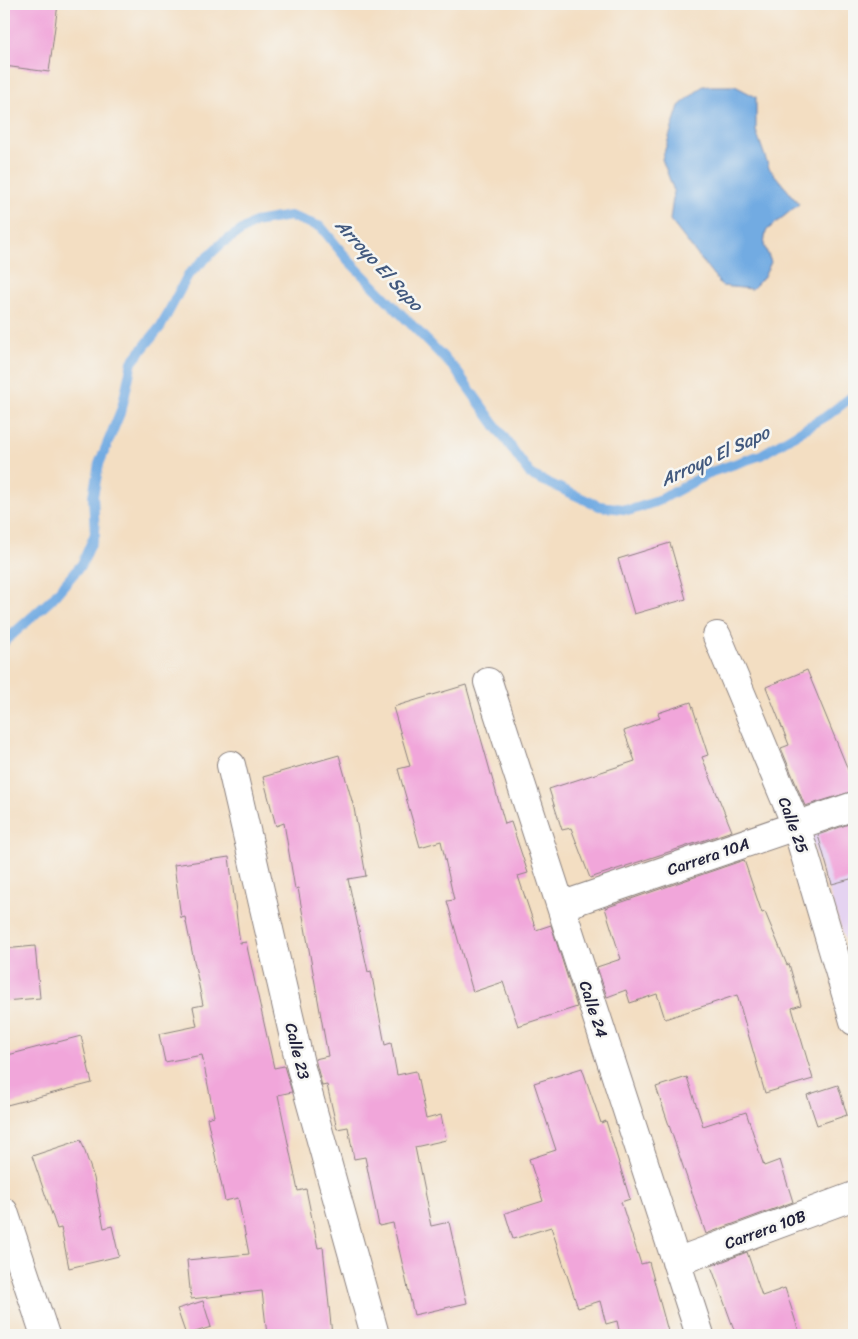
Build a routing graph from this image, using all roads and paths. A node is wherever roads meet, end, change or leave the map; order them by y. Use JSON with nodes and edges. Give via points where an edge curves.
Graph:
{"nodes":[{"id":1,"x":717,"y":636,"type":"dead end"},
{"id":2,"x":488,"y":682,"type":"dead end"},
{"id":3,"x":231,"y":765,"type":"dead end"},
{"id":4,"x":854,"y":806,"type":"edge"},
{"id":5,"x":796,"y":825,"type":"junction"},
{"id":6,"x":561,"y":906,"type":"junction"},
{"id":7,"x":854,"y":1021,"type":"edge"},
{"id":8,"x":854,"y":1196,"type":"edge"},
{"id":9,"x":4,"y":1212,"type":"edge"},
{"id":10,"x":676,"y":1262,"type":"junction"},
{"id":11,"x":45,"y":1335,"type":"edge"},
{"id":12,"x":375,"y":1335,"type":"edge"},
{"id":13,"x":700,"y":1335,"type":"edge"}],
"edges":[{"from":1,"to":5,"type":"street","name":"Calle 25"},
{"from":2,"to":6,"type":"street","name":"Calle 24"},
{"from":3,"to":12,"type":"street","name":"Calle 23","via":[[301,1068]]},
{"from":4,"to":5,"type":"street","name":"Carrera 10A"},
{"from":5,"to":6,"type":"street","name":"Carrera 10A"},
{"from":5,"to":7,"type":"street","name":"Calle 25"},
{"from":6,"to":10,"type":"street","name":"Calle 24"},
{"from":8,"to":10,"type":"street","name":"Carrera 10B"},
{"from":9,"to":11,"type":"street"},
{"from":10,"to":13,"type":"street","name":"Calle 24"}]}
